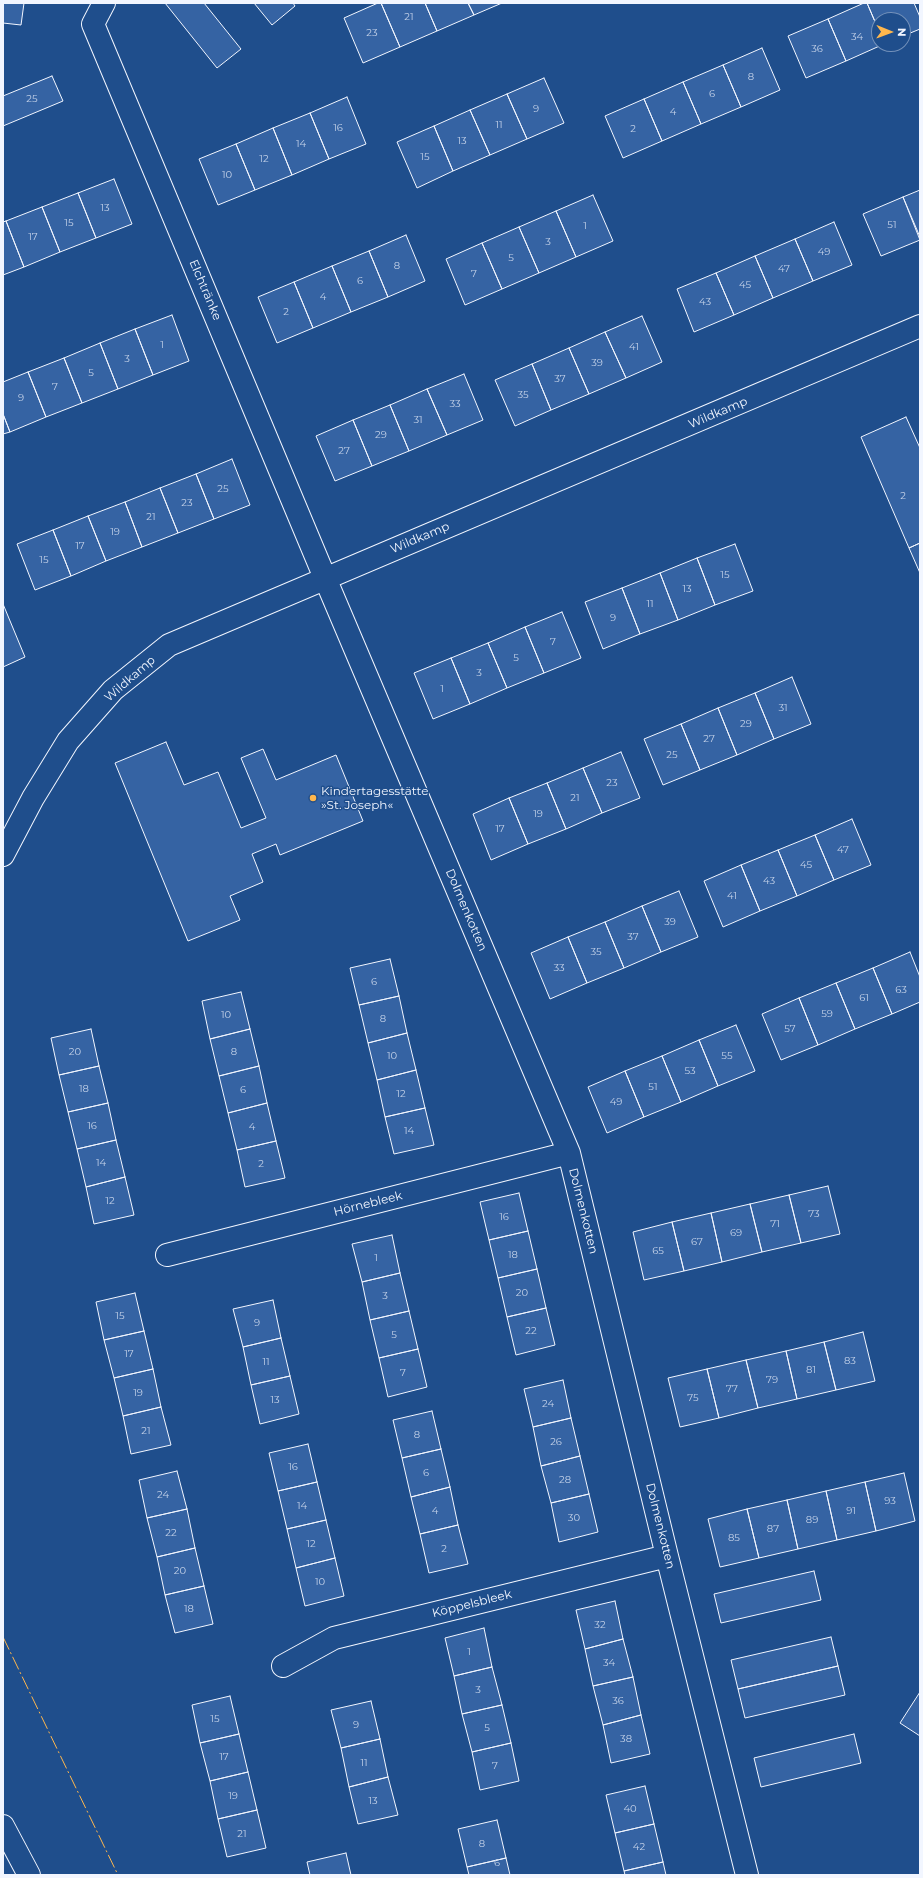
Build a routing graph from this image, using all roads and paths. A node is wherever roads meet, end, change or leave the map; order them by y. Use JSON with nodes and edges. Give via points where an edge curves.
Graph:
{"nodes":[{"id":1,"x":104,"y":3,"type":"edge"},
{"id":2,"x":920,"y":326,"type":"edge"},
{"id":3,"x":325,"y":578,"type":"junction"},
{"id":4,"x":3,"y":855,"type":"edge"},
{"id":5,"x":570,"y":1153,"type":"junction"},
{"id":6,"x":167,"y":1255,"type":"dead end"},
{"id":7,"x":667,"y":1556,"type":"junction"},
{"id":8,"x":284,"y":1666,"type":"dead end"},
{"id":9,"x":3,"y":1826,"type":"edge"},
{"id":10,"x":29,"y":1875,"type":"edge"},
{"id":11,"x":747,"y":1875,"type":"edge"}],
"edges":[{"from":1,"to":3,"type":"street","name":"Elchtränke","via":[[93,24]]},
{"from":2,"to":3,"type":"street","name":"Wildkamp"},
{"from":3,"to":4,"type":"street","name":"Wildkamp","via":[[169,645],[113,690],[68,741],[33,798]]},
{"from":3,"to":5,"type":"street","name":"Dolmenkotten"},
{"from":5,"to":6,"type":"street","name":"Hörnebleek"},
{"from":5,"to":7,"type":"street","name":"Dolmenkotten"},
{"from":7,"to":8,"type":"street","name":"Köppelsbleek","via":[[334,1638]]},
{"from":7,"to":11,"type":"street","name":"Dolmenkotten"},
{"from":9,"to":10,"type":"street"}]}
